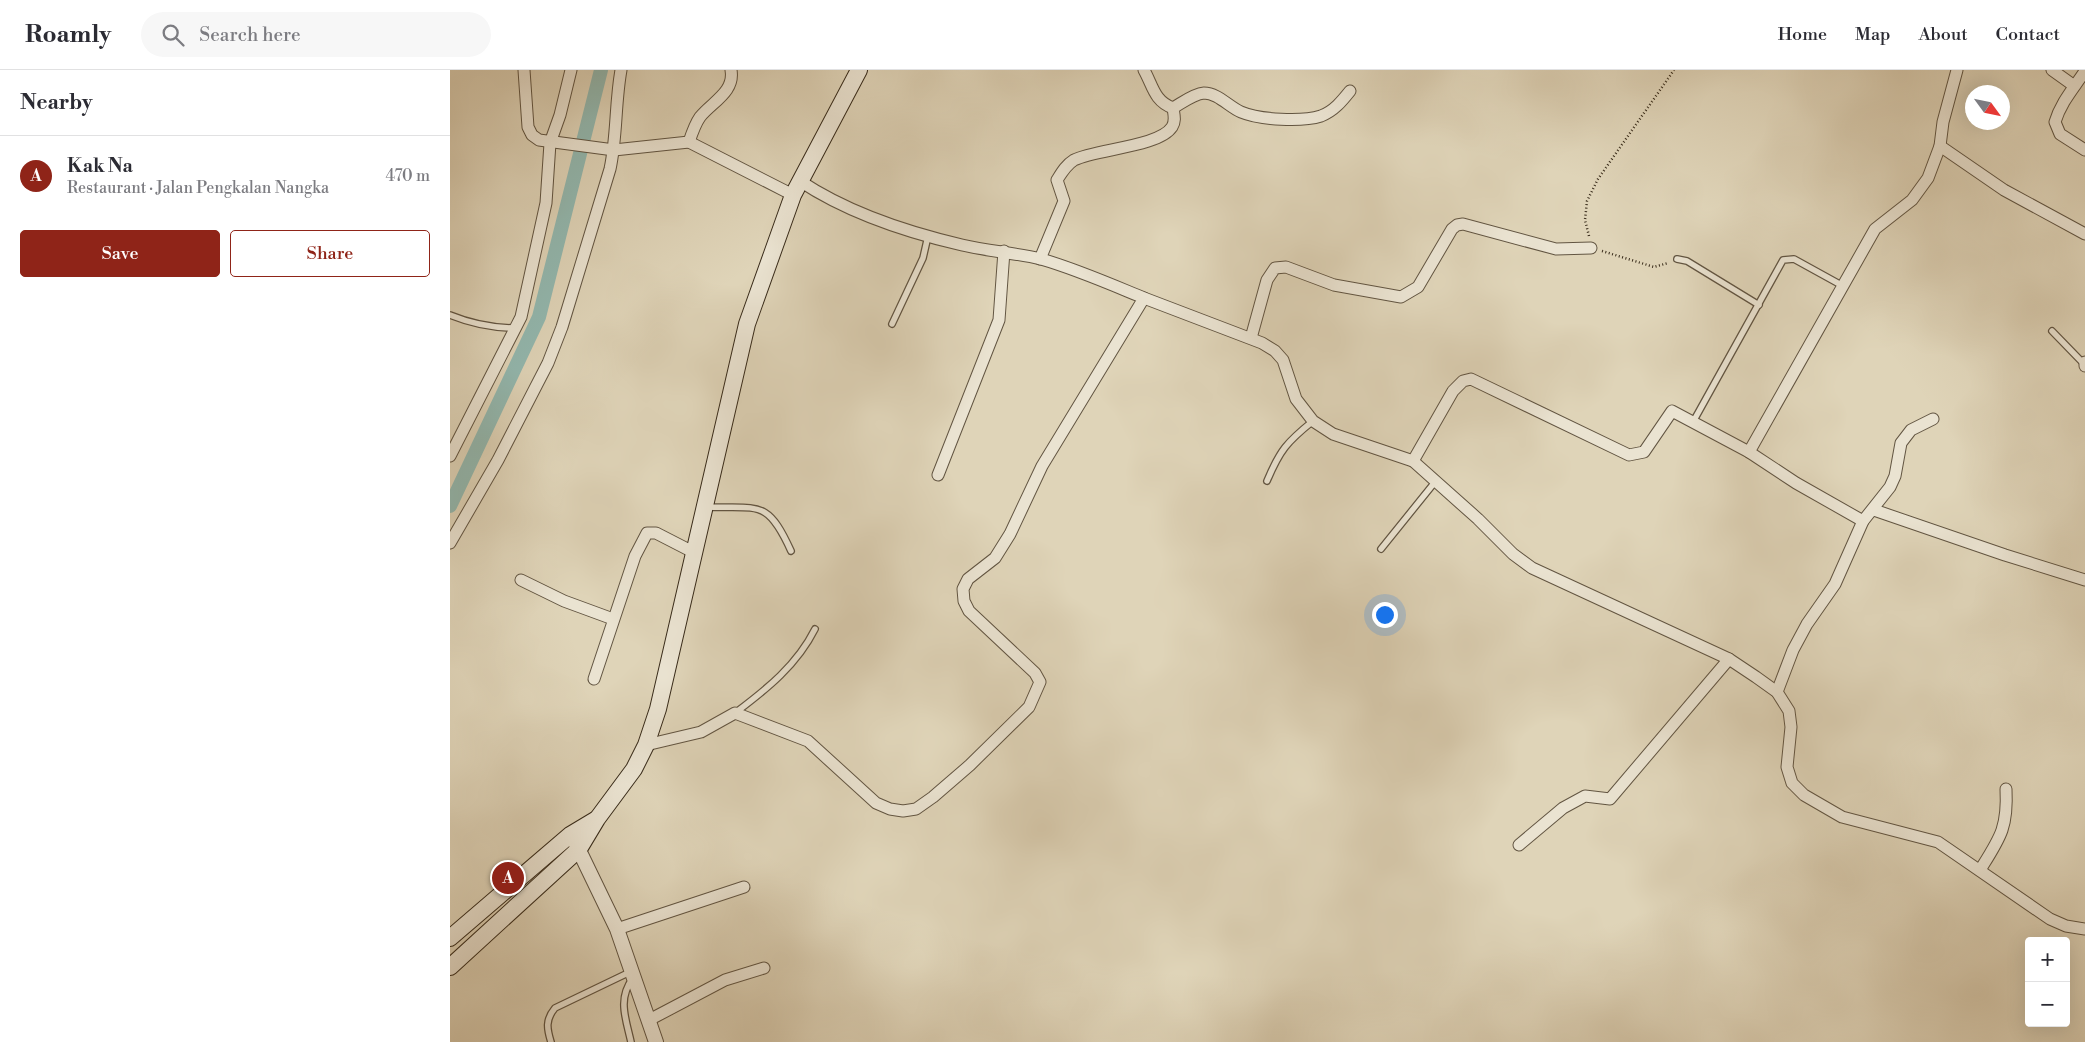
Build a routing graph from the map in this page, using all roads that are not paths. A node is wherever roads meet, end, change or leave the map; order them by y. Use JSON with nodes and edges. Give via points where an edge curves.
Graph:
{"nodes":[{"id":1,"x":524,"y":70,"type":"edge"},
{"id":2,"x":571,"y":70,"type":"edge"},
{"id":3,"x":621,"y":70,"type":"edge"},
{"id":4,"x":731,"y":70,"type":"edge"},
{"id":5,"x":859,"y":70,"type":"edge"},
{"id":6,"x":1144,"y":70,"type":"edge"},
{"id":7,"x":1957,"y":70,"type":"edge"},
{"id":8,"x":2052,"y":70,"type":"edge"},
{"id":9,"x":2085,"y":71,"type":"edge"},
{"id":10,"x":2073,"y":85,"type":"junction"},
{"id":11,"x":1350,"y":91,"type":"dead end"},
{"id":12,"x":1173,"y":108,"type":"junction"},
{"id":13,"x":689,"y":142,"type":"junction"},
{"id":14,"x":550,"y":143,"type":"junction"},
{"id":15,"x":1940,"y":146,"type":"junction"},
{"id":16,"x":608,"y":149,"type":"junction"},
{"id":17,"x":2085,"y":150,"type":"edge"},
{"id":18,"x":797,"y":188,"type":"junction"},
{"id":19,"x":2084,"y":230,"type":"edge"},
{"id":20,"x":928,"y":236,"type":"junction"},
{"id":21,"x":1591,"y":248,"type":"road end"},
{"id":22,"x":1004,"y":251,"type":"junction"},
{"id":23,"x":1040,"y":259,"type":"junction"},
{"id":24,"x":1677,"y":259,"type":"road end"},
{"id":25,"x":1843,"y":286,"type":"junction"},
{"id":26,"x":1144,"y":298,"type":"junction"},
{"id":27,"x":1759,"y":305,"type":"junction"},
{"id":28,"x":450,"y":315,"type":"edge"},
{"id":29,"x":892,"y":324,"type":"dead end"},
{"id":30,"x":516,"y":328,"type":"junction"},
{"id":31,"x":2052,"y":331,"type":"dead end"},
{"id":32,"x":1251,"y":338,"type":"junction"},
{"id":33,"x":2085,"y":364,"type":"edge"},
{"id":34,"x":1933,"y":419,"type":"dead end"},
{"id":35,"x":1312,"y":420,"type":"junction"},
{"id":36,"x":1694,"y":422,"type":"junction"},
{"id":37,"x":1749,"y":452,"type":"junction"},
{"id":38,"x":450,"y":456,"type":"edge"},
{"id":39,"x":1413,"y":462,"type":"junction"},
{"id":40,"x":938,"y":475,"type":"dead end"},
{"id":41,"x":1267,"y":481,"type":"dead end"},
{"id":42,"x":1435,"y":482,"type":"junction"},
{"id":43,"x":704,"y":507,"type":"junction"},
{"id":44,"x":1874,"y":510,"type":"junction"},
{"id":45,"x":1863,"y":521,"type":"junction"},
{"id":46,"x":450,"y":543,"type":"edge"},
{"id":47,"x":1382,"y":549,"type":"dead end"},
{"id":48,"x":791,"y":551,"type":"dead end"},
{"id":49,"x":694,"y":553,"type":"junction"},
{"id":50,"x":522,"y":580,"type":"dead end"},
{"id":51,"x":2085,"y":580,"type":"edge"},
{"id":52,"x":613,"y":619,"type":"junction"},
{"id":53,"x":816,"y":629,"type":"dead end"},
{"id":54,"x":1729,"y":659,"type":"junction"},
{"id":55,"x":594,"y":679,"type":"dead end"},
{"id":56,"x":1777,"y":692,"type":"junction"},
{"id":57,"x":735,"y":712,"type":"junction"},
{"id":58,"x":646,"y":744,"type":"junction"},
{"id":59,"x":2006,"y":789,"type":"dead end"},
{"id":60,"x":597,"y":819,"type":"junction"},
{"id":61,"x":570,"y":835,"type":"junction"},
{"id":62,"x":1518,"y":845,"type":"dead end"},
{"id":63,"x":579,"y":849,"type":"junction"},
{"id":64,"x":1980,"y":870,"type":"junction"},
{"id":65,"x":744,"y":888,"type":"dead end"},
{"id":66,"x":617,"y":929,"type":"junction"},
{"id":67,"x":2085,"y":929,"type":"edge"},
{"id":68,"x":450,"y":938,"type":"edge"},
{"id":69,"x":450,"y":967,"type":"edge"},
{"id":70,"x":764,"y":968,"type":"dead end"},
{"id":71,"x":633,"y":974,"type":"junction"},
{"id":72,"x":649,"y":1020,"type":"junction"},
{"id":73,"x":551,"y":1042,"type":"edge"},
{"id":74,"x":632,"y":1042,"type":"edge"},
{"id":75,"x":656,"y":1042,"type":"edge"}],
"edges":[{"from":1,"to":14,"type":"street","via":[[528,127],[532,135]]},
{"from":2,"to":14,"type":"street"},
{"from":3,"to":16,"type":"street"},
{"from":4,"to":13,"type":"street","via":[[726,92],[701,116]]},
{"from":5,"to":18,"type":"main road"},
{"from":6,"to":12,"type":"street","via":[[1156,97]]},
{"from":7,"to":15,"type":"street"},
{"from":8,"to":10,"type":"street"},
{"from":9,"to":10,"type":"street"},
{"from":10,"to":17,"type":"street","via":[[2058,110],[2056,128]]},
{"from":11,"to":12,"type":"street","via":[[1337,107],[1320,116],[1259,118],[1203,93]]},
{"from":12,"to":23,"type":"street","via":[[1175,121],[1162,136],[1076,160],[1065,167],[1057,180],[1064,201]]},
{"from":13,"to":16,"type":"street"},
{"from":13,"to":18,"type":"street"},
{"from":14,"to":16,"type":"street"},
{"from":14,"to":30,"type":"street","via":[[546,203]]},
{"from":15,"to":19,"type":"street","via":[[2004,190]]},
{"from":15,"to":25,"type":"street","via":[[1922,190],[1875,229]]},
{"from":16,"to":46,"type":"street","via":[[568,308],[548,363],[503,451]]},
{"from":18,"to":20,"type":"street"},
{"from":18,"to":43,"type":"main road","via":[[747,324]]},
{"from":20,"to":22,"type":"street","via":[[964,246]]},
{"from":20,"to":29,"type":"lane","via":[[923,258]]},
{"from":21,"to":32,"type":"street","via":[[1556,249],[1463,224],[1456,225],[1418,287],[1401,298],[1334,285],[1286,267],[1275,268],[1267,280]]},
{"from":22,"to":23,"type":"street"},
{"from":22,"to":40,"type":"street","via":[[999,320]]},
{"from":23,"to":26,"type":"street"},
{"from":24,"to":27,"type":"lane","via":[[1687,261]]},
{"from":25,"to":27,"type":"lane","via":[[1794,259],[1787,259],[1781,263]]},
{"from":25,"to":37,"type":"street"},
{"from":26,"to":32,"type":"street"},
{"from":26,"to":57,"type":"street","via":[[1057,440],[1010,534],[995,558],[968,580],[963,589],[969,611],[1035,672],[1040,682],[1029,707],[933,797],[916,809],[903,811],[876,803],[808,741]]},
{"from":27,"to":36,"type":"lane"},
{"from":28,"to":30,"type":"lane","via":[[494,328]]},
{"from":30,"to":38,"type":"street"},
{"from":31,"to":33,"type":"lane"},
{"from":32,"to":35,"type":"street","via":[[1275,351],[1283,360],[1296,399]]},
{"from":34,"to":44,"type":"street","via":[[1911,430],[1901,443],[1895,476]]},
{"from":35,"to":39,"type":"street","via":[[1333,434]]},
{"from":35,"to":41,"type":"lane","via":[[1279,453]]},
{"from":36,"to":37,"type":"street"},
{"from":36,"to":39,"type":"street","via":[[1672,411],[1644,452],[1629,455],[1471,379],[1453,391]]},
{"from":37,"to":45,"type":"street"},
{"from":39,"to":42,"type":"street"},
{"from":42,"to":47,"type":"lane"},
{"from":42,"to":54,"type":"street","via":[[1532,568]]},
{"from":43,"to":48,"type":"lane","via":[[765,511],[776,521]]},
{"from":43,"to":49,"type":"main road"},
{"from":44,"to":45,"type":"street"},
{"from":44,"to":51,"type":"street"},
{"from":45,"to":56,"type":"street","via":[[1835,584],[1793,650]]},
{"from":49,"to":52,"type":"street","via":[[656,533],[647,533],[635,556]]},
{"from":49,"to":58,"type":"main road","via":[[658,709]]},
{"from":50,"to":52,"type":"street","via":[[564,601]]},
{"from":52,"to":55,"type":"street"},
{"from":53,"to":57,"type":"lane","via":[[806,648],[785,672]]},
{"from":54,"to":56,"type":"street"},
{"from":54,"to":62,"type":"street","via":[[1610,799],[1585,796],[1562,808]]},
{"from":56,"to":64,"type":"street","via":[[1789,711],[1791,727],[1787,767],[1792,783],[1804,795],[1842,817],[1938,842]]},
{"from":57,"to":58,"type":"street","via":[[702,732]]},
{"from":58,"to":60,"type":"main road","via":[[634,769]]},
{"from":59,"to":64,"type":"street","via":[[2007,814],[2002,834]]},
{"from":60,"to":61,"type":"main road"},
{"from":60,"to":63,"type":"main road"},
{"from":61,"to":63,"type":"street"},
{"from":61,"to":68,"type":"main road"},
{"from":63,"to":66,"type":"street"},
{"from":63,"to":69,"type":"main road"},
{"from":64,"to":67,"type":"street","via":[[2050,919]]},
{"from":65,"to":66,"type":"street"},
{"from":66,"to":71,"type":"street"},
{"from":70,"to":72,"type":"street","via":[[725,980]]},
{"from":71,"to":72,"type":"street"},
{"from":71,"to":73,"type":"lane","via":[[555,1008],[547,1027]]},
{"from":71,"to":74,"type":"lane","via":[[622,1006]]},
{"from":72,"to":75,"type":"street"}]}
